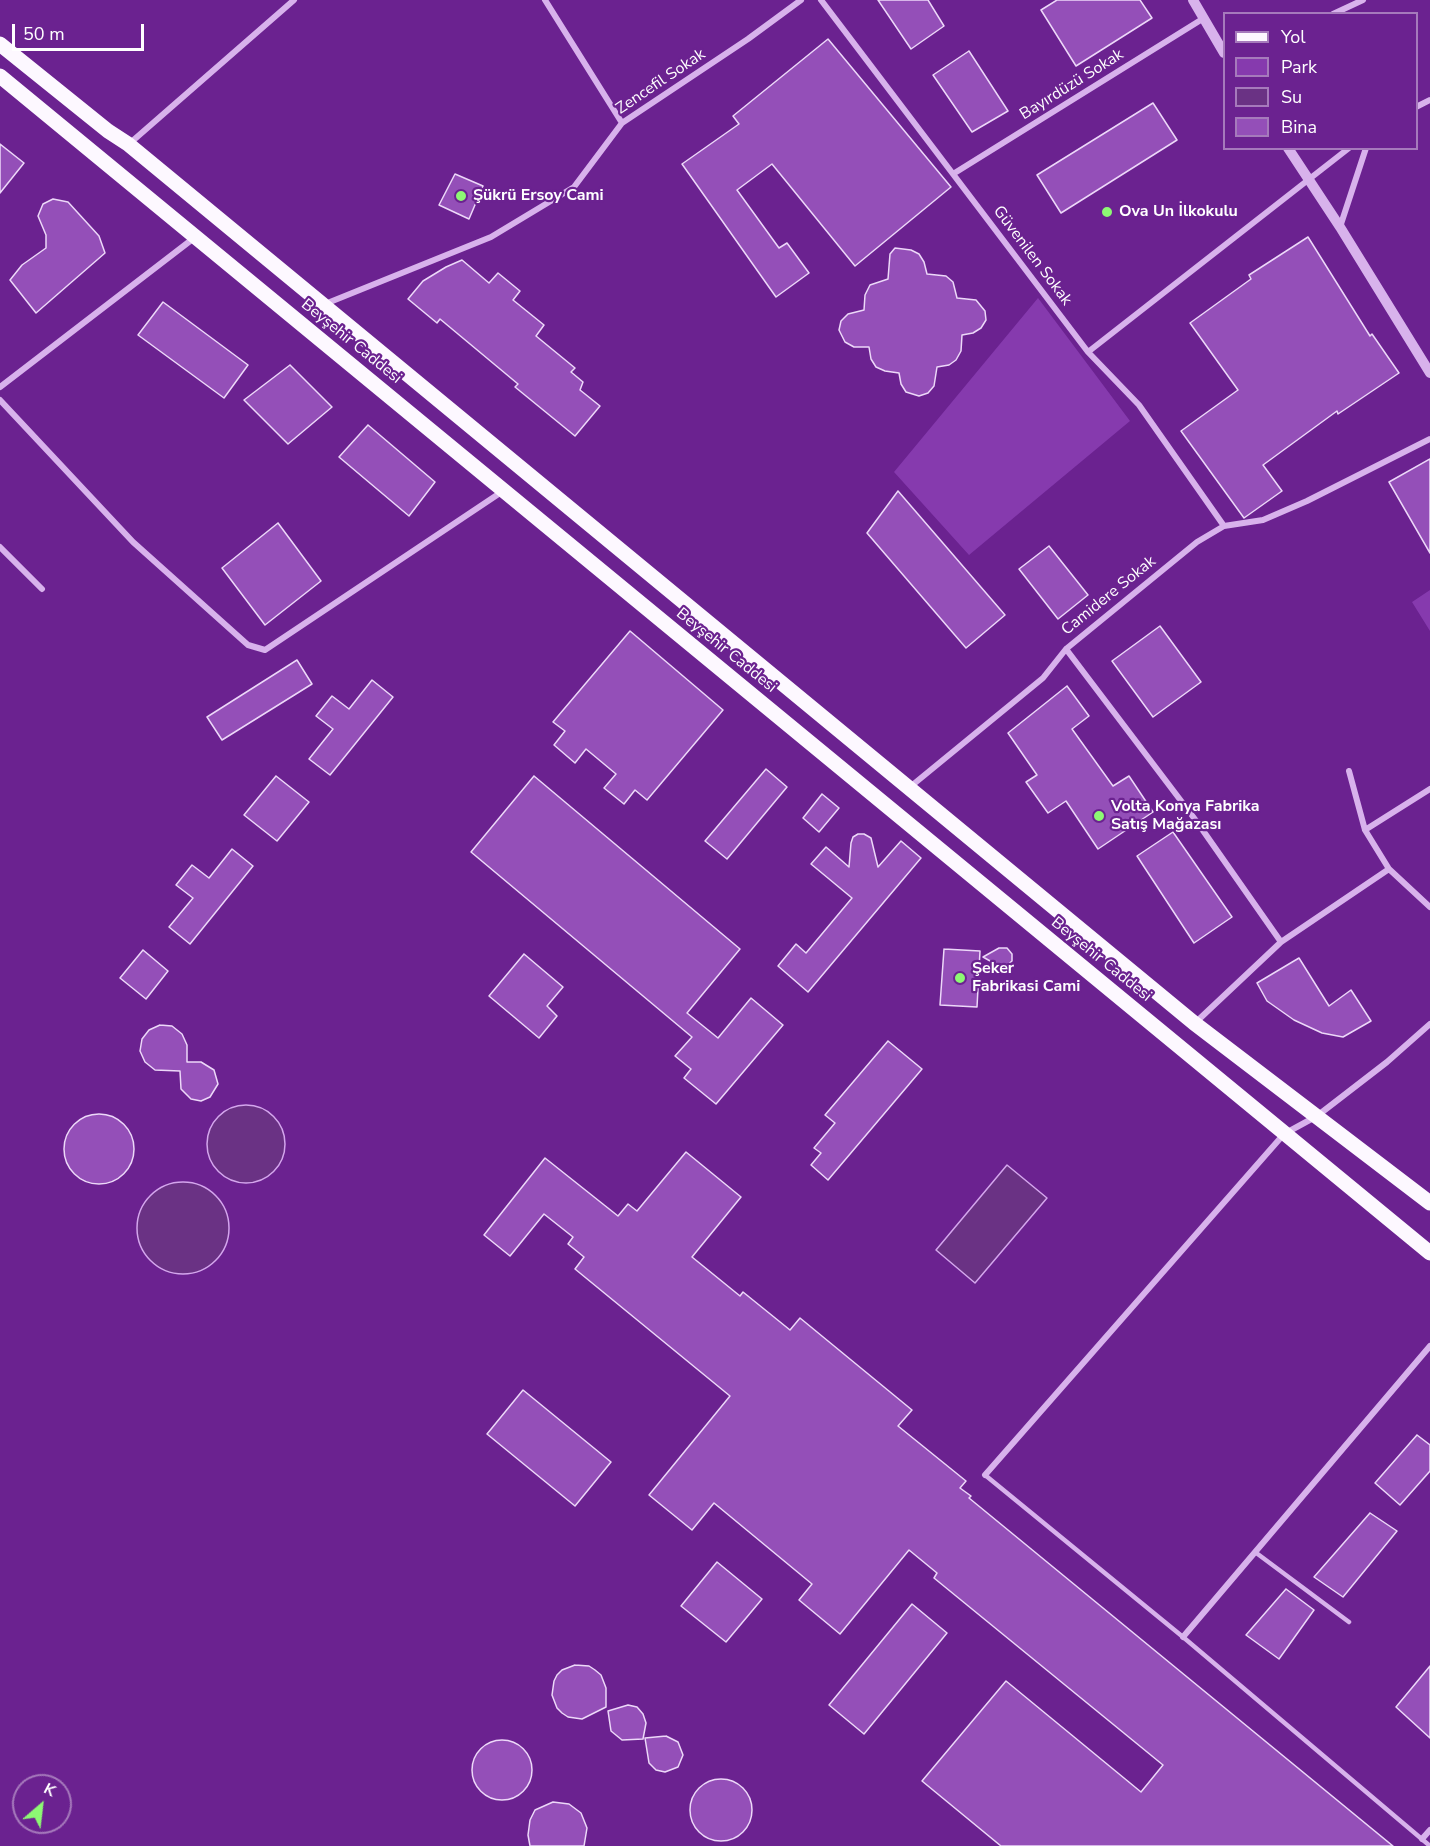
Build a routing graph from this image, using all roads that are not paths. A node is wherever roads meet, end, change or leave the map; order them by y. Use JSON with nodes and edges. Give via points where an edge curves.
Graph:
{"nodes":[{"id":1,"x":294,"y":0,"type":"edge"},
{"id":2,"x":545,"y":0,"type":"edge"},
{"id":3,"x":801,"y":0,"type":"edge"},
{"id":4,"x":821,"y":0,"type":"edge"},
{"id":5,"x":1193,"y":0,"type":"edge"},
{"id":6,"x":1363,"y":0,"type":"edge"},
{"id":7,"x":1337,"y":12,"type":"edge"},
{"id":8,"x":1204,"y":18,"type":"junction"},
{"id":9,"x":0,"y":44,"type":"edge"},
{"id":10,"x":1223,"y":51,"type":"edge"},
{"id":11,"x":0,"y":76,"type":"edge"},
{"id":12,"x":622,"y":123,"type":"junction"},
{"id":13,"x":128,"y":144,"type":"junction"},
{"id":14,"x":1289,"y":150,"type":"edge"},
{"id":15,"x":1347,"y":150,"type":"edge"},
{"id":16,"x":1365,"y":150,"type":"edge"},
{"id":17,"x":953,"y":174,"type":"junction"},
{"id":18,"x":1310,"y":181,"type":"junction"},
{"id":19,"x":1340,"y":227,"type":"junction"},
{"id":20,"x":195,"y":238,"type":"junction"},
{"id":21,"x":322,"y":305,"type":"junction"},
{"id":22,"x":1088,"y":352,"type":"junction"},
{"id":23,"x":1429,"y":371,"type":"edge"},
{"id":24,"x":0,"y":387,"type":"edge"},
{"id":25,"x":0,"y":400,"type":"edge"},
{"id":26,"x":1430,"y":439,"type":"edge"},
{"id":27,"x":504,"y":491,"type":"junction"},
{"id":28,"x":1224,"y":526,"type":"junction"},
{"id":29,"x":0,"y":547,"type":"edge"},
{"id":30,"x":42,"y":589,"type":"dead end"},
{"id":31,"x":1066,"y":649,"type":"junction"},
{"id":32,"x":1349,"y":771,"type":"dead end"},
{"id":33,"x":910,"y":787,"type":"junction"},
{"id":34,"x":1430,"y":789,"type":"edge"},
{"id":35,"x":1365,"y":830,"type":"junction"},
{"id":36,"x":1389,"y":869,"type":"junction"},
{"id":37,"x":1430,"y":907,"type":"edge"},
{"id":38,"x":1281,"y":942,"type":"junction"},
{"id":39,"x":1194,"y":1023,"type":"junction"},
{"id":40,"x":1430,"y":1024,"type":"edge"},
{"id":41,"x":1317,"y":1116,"type":"junction"},
{"id":42,"x":1284,"y":1134,"type":"junction"},
{"id":43,"x":1430,"y":1203,"type":"edge"},
{"id":44,"x":1430,"y":1253,"type":"edge"},
{"id":45,"x":1430,"y":1346,"type":"edge"},
{"id":46,"x":985,"y":1475,"type":"joint"},
{"id":47,"x":1255,"y":1552,"type":"junction"},
{"id":48,"x":1349,"y":1622,"type":"dead end"},
{"id":49,"x":1183,"y":1638,"type":"junction"},
{"id":50,"x":1430,"y":1830,"type":"edge"},
{"id":51,"x":1422,"y":1839,"type":"junction"},
{"id":52,"x":1430,"y":1846,"type":"edge"}],
"edges":[{"from":1,"to":13,"type":"street"},
{"from":2,"to":12,"type":"street"},
{"from":3,"to":12,"type":"street","name":"Zencefil Sokak"},
{"from":4,"to":17,"type":"street","name":"Güvenilen Sokak"},
{"from":5,"to":8,"type":"street"},
{"from":6,"to":7,"type":"street"},
{"from":8,"to":10,"type":"street"},
{"from":8,"to":17,"type":"street","name":"Bayırdüzü Sokak"},
{"from":9,"to":13,"type":"main road","name":"Beyşehir Caddesi"},
{"from":11,"to":20,"type":"main road","name":"Beyşehir Caddesi"},
{"from":12,"to":21,"type":"street","name":"Zencefil Sokak","via":[[574,187],[523,218],[491,237]]},
{"from":13,"to":21,"type":"main road","name":"Beyşehir Caddesi"},
{"from":14,"to":18,"type":"street"},
{"from":15,"to":18,"type":"street"},
{"from":16,"to":19,"type":"street"},
{"from":17,"to":22,"type":"street","name":"Güvenilen Sokak"},
{"from":18,"to":19,"type":"street"},
{"from":18,"to":22,"type":"street"},
{"from":19,"to":23,"type":"street"},
{"from":20,"to":24,"type":"street"},
{"from":20,"to":27,"type":"main road","name":"Beyşehir Caddesi"},
{"from":21,"to":33,"type":"main road","name":"Beyşehir Caddesi"},
{"from":22,"to":28,"type":"street","name":"Güvenilen Sokak","via":[[1139,405]]},
{"from":25,"to":27,"type":"street","via":[[133,542],[248,645],[265,650]]},
{"from":26,"to":28,"type":"street","name":"Camidere Sokak","via":[[1263,520]]},
{"from":27,"to":42,"type":"main road","name":"Beyşehir Caddesi"},
{"from":28,"to":31,"type":"street","name":"Camidere Sokak","via":[[1197,542]]},
{"from":29,"to":30,"type":"street"},
{"from":31,"to":33,"type":"street","via":[[1043,678]]},
{"from":31,"to":38,"type":"street","name":"Camidere Sokak","via":[[1197,822]]},
{"from":32,"to":35,"type":"street"},
{"from":33,"to":39,"type":"main road","name":"Beyşehir Caddesi"},
{"from":34,"to":35,"type":"street"},
{"from":35,"to":36,"type":"street"},
{"from":36,"to":37,"type":"street"},
{"from":36,"to":38,"type":"street"},
{"from":38,"to":39,"type":"street"},
{"from":39,"to":41,"type":"main road","name":"Beyşehir Caddesi"},
{"from":40,"to":41,"type":"street"},
{"from":41,"to":42,"type":"street"},
{"from":41,"to":43,"type":"main road","name":"Beyşehir Caddesi"},
{"from":42,"to":44,"type":"main road","name":"Beyşehir Caddesi"},
{"from":42,"to":46,"type":"street"},
{"from":45,"to":47,"type":"street"},
{"from":46,"to":49,"type":"lane"},
{"from":47,"to":48,"type":"lane"},
{"from":47,"to":49,"type":"street"},
{"from":49,"to":51,"type":"lane"},
{"from":50,"to":51,"type":"street"},
{"from":51,"to":52,"type":"lane"}]}
